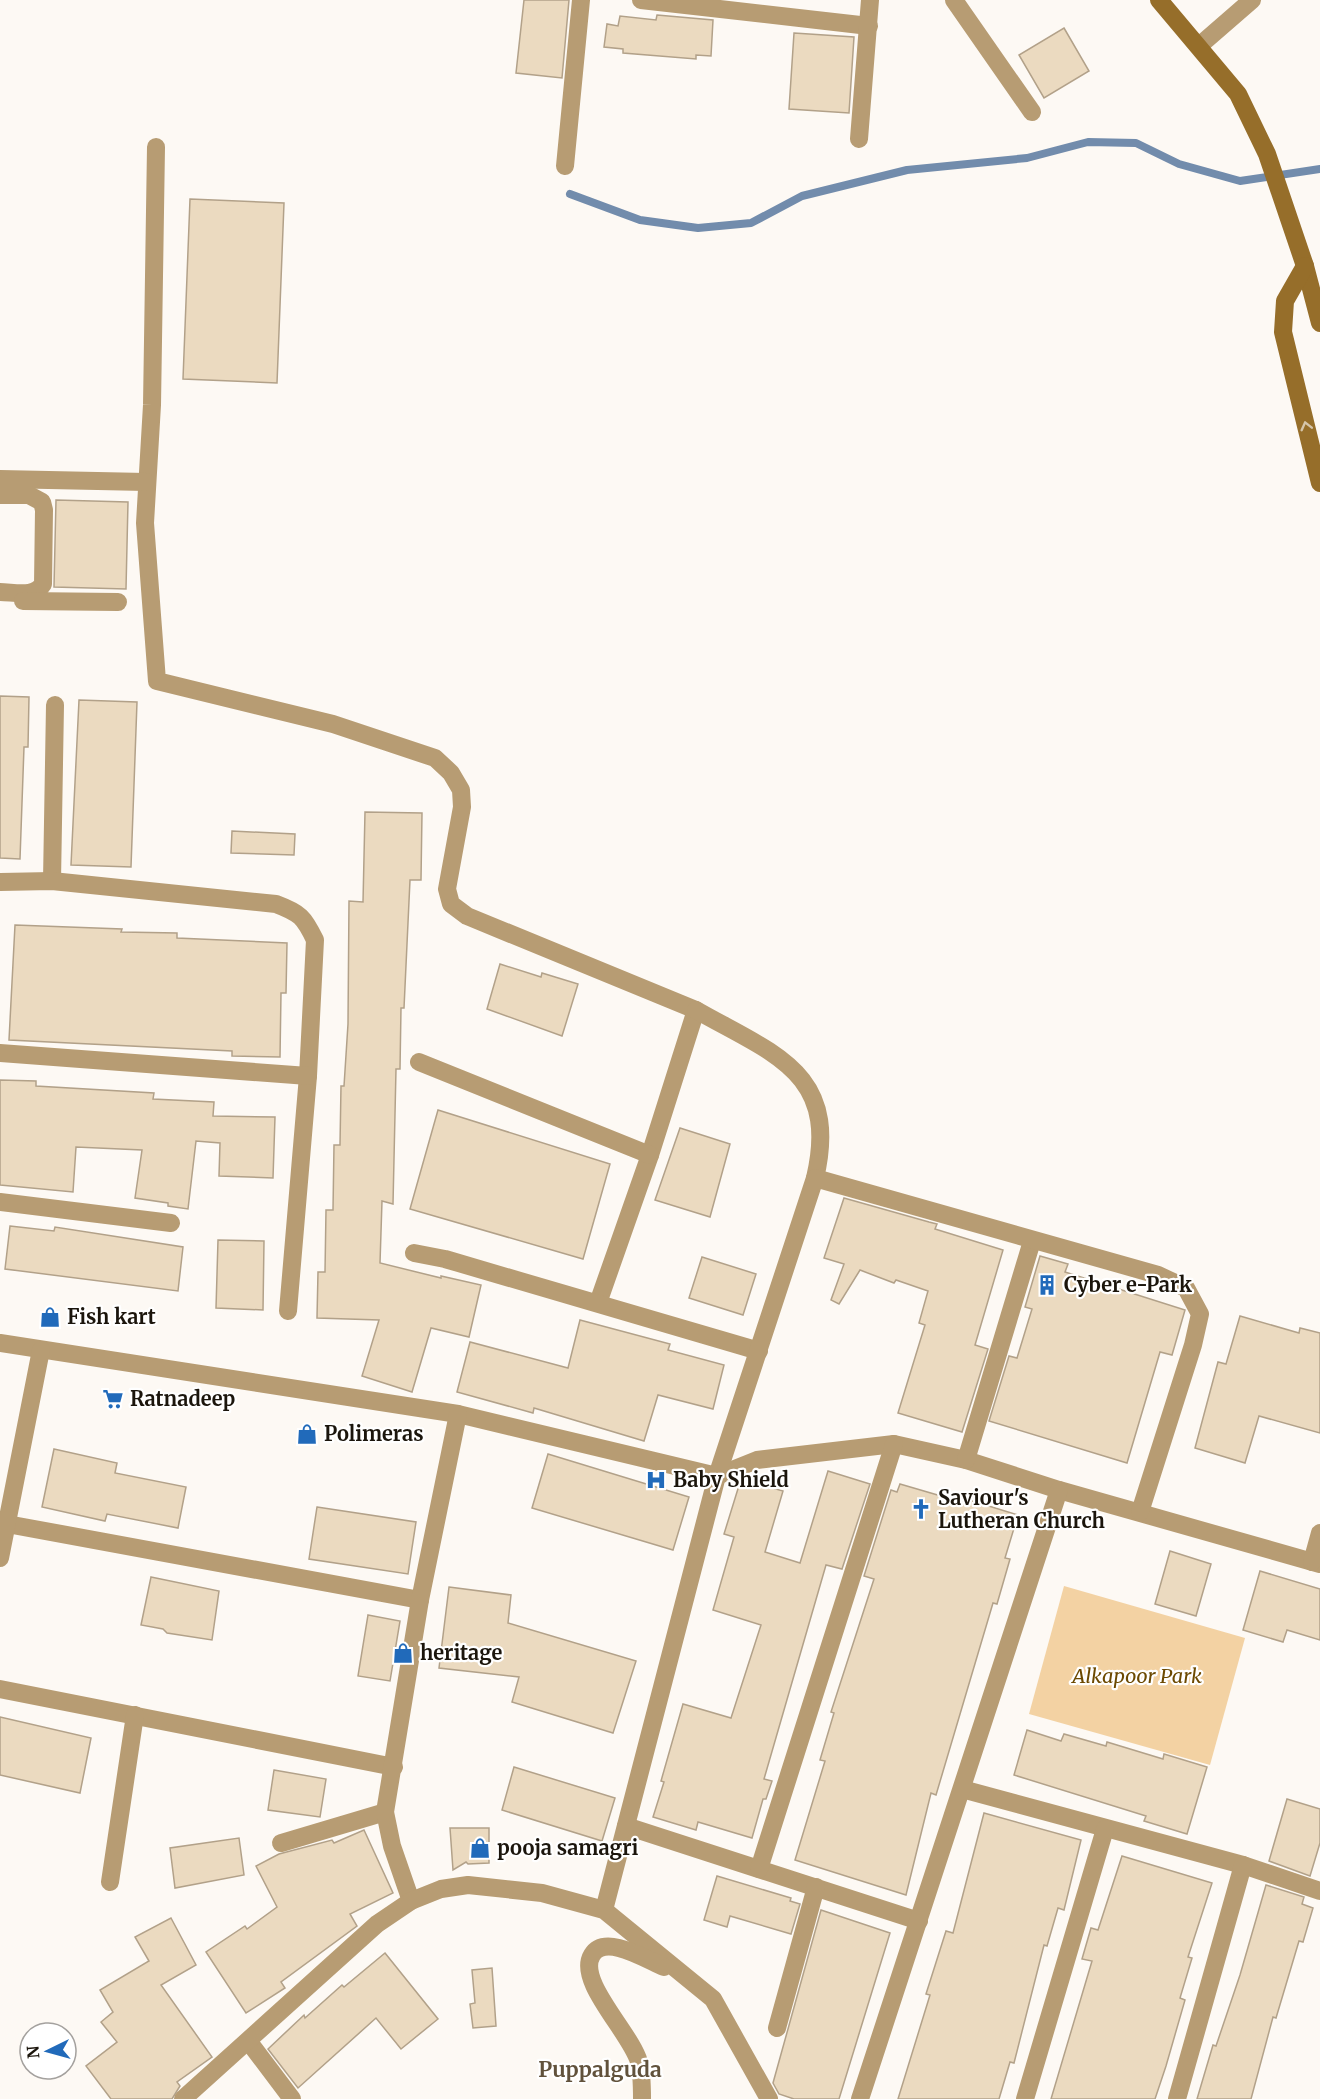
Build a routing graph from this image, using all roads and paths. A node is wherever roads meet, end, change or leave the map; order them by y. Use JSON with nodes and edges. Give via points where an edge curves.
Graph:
{"nodes":[{"id":1,"x":581,"y":0,"type":"edge"},
{"id":2,"x":641,"y":0,"type":"edge"},
{"id":3,"x":870,"y":0,"type":"edge"},
{"id":4,"x":954,"y":0,"type":"edge"},
{"id":5,"x":1159,"y":0,"type":"edge"},
{"id":6,"x":1252,"y":0,"type":"edge"},
{"id":7,"x":869,"y":26,"type":"junction"},
{"id":8,"x":1199,"y":46,"type":"junction"},
{"id":9,"x":1032,"y":112,"type":"dead end"},
{"id":10,"x":860,"y":139,"type":"dead end"},
{"id":11,"x":156,"y":147,"type":"dead end"},
{"id":12,"x":565,"y":166,"type":"dead end"},
{"id":13,"x":1305,"y":266,"type":"junction"},
{"id":14,"x":1320,"y":322,"type":"edge"},
{"id":15,"x":0,"y":479,"type":"edge"},
{"id":16,"x":146,"y":482,"type":"junction"},
{"id":17,"x":1320,"y":483,"type":"edge"},
{"id":18,"x":0,"y":495,"type":"edge"},
{"id":19,"x":0,"y":592,"type":"edge"},
{"id":20,"x":0,"y":601,"type":"edge"},
{"id":21,"x":118,"y":602,"type":"dead end"},
{"id":22,"x":55,"y":705,"type":"dead end"},
{"id":23,"x":52,"y":881,"type":"junction"},
{"id":24,"x":0,"y":882,"type":"edge"},
{"id":25,"x":696,"y":1010,"type":"junction"},
{"id":26,"x":0,"y":1053,"type":"edge"},
{"id":27,"x":419,"y":1062,"type":"dead end"},
{"id":28,"x":308,"y":1076,"type":"junction"},
{"id":29,"x":650,"y":1155,"type":"junction"},
{"id":30,"x":815,"y":1178,"type":"junction"},
{"id":31,"x":0,"y":1202,"type":"edge"},
{"id":32,"x":171,"y":1223,"type":"dead end"},
{"id":33,"x":1032,"y":1240,"type":"junction"},
{"id":34,"x":414,"y":1253,"type":"dead end"},
{"id":35,"x":598,"y":1303,"type":"junction"},
{"id":36,"x":288,"y":1311,"type":"dead end"},
{"id":37,"x":0,"y":1343,"type":"edge"},
{"id":38,"x":41,"y":1350,"type":"junction"},
{"id":39,"x":759,"y":1351,"type":"junction"},
{"id":40,"x":458,"y":1414,"type":"junction"},
{"id":41,"x":894,"y":1444,"type":"junction"},
{"id":42,"x":966,"y":1460,"type":"junction"},
{"id":43,"x":717,"y":1476,"type":"junction"},
{"id":44,"x":1059,"y":1490,"type":"junction"},
{"id":45,"x":1140,"y":1512,"type":"junction"},
{"id":46,"x":7,"y":1524,"type":"junction"},
{"id":47,"x":1320,"y":1533,"type":"edge"},
{"id":48,"x":0,"y":1558,"type":"edge"},
{"id":49,"x":1316,"y":1563,"type":"edge"},
{"id":50,"x":420,"y":1600,"type":"junction"},
{"id":51,"x":0,"y":1689,"type":"edge"},
{"id":52,"x":135,"y":1715,"type":"junction"},
{"id":53,"x":394,"y":1767,"type":"junction"},
{"id":54,"x":962,"y":1789,"type":"junction"},
{"id":55,"x":385,"y":1812,"type":"junction"},
{"id":56,"x":626,"y":1826,"type":"junction"},
{"id":57,"x":1105,"y":1829,"type":"junction"},
{"id":58,"x":281,"y":1843,"type":"dead end"},
{"id":59,"x":1243,"y":1865,"type":"junction"},
{"id":60,"x":759,"y":1869,"type":"junction"},
{"id":61,"x":110,"y":1882,"type":"dead end"},
{"id":62,"x":816,"y":1887,"type":"junction"},
{"id":63,"x":1320,"y":1891,"type":"edge"},
{"id":64,"x":411,"y":1901,"type":"junction"},
{"id":65,"x":604,"y":1910,"type":"junction"},
{"id":66,"x":919,"y":1921,"type":"junction"},
{"id":67,"x":687,"y":1978,"type":"junction"},
{"id":68,"x":777,"y":2028,"type":"dead end"},
{"id":69,"x":249,"y":2042,"type":"junction"},
{"id":70,"x":183,"y":2099,"type":"edge"},
{"id":71,"x":292,"y":2099,"type":"edge"},
{"id":72,"x":642,"y":2099,"type":"edge"},
{"id":73,"x":769,"y":2099,"type":"edge"},
{"id":74,"x":860,"y":2099,"type":"edge"},
{"id":75,"x":1025,"y":2099,"type":"edge"},
{"id":76,"x":1177,"y":2099,"type":"edge"}],
"edges":[{"from":1,"to":12,"type":"street"},
{"from":2,"to":7,"type":"street"},
{"from":3,"to":7,"type":"street"},
{"from":4,"to":9,"type":"street"},
{"from":5,"to":8,"type":"street"},
{"from":6,"to":8,"type":"street"},
{"from":7,"to":10,"type":"street"},
{"from":8,"to":13,"type":"street","via":[[1238,94],[1267,154]]},
{"from":11,"to":16,"type":"street","via":[[152,405]]},
{"from":13,"to":14,"type":"street"},
{"from":17,"to":13,"type":"street","one_way":true,"via":[[1283,332],[1285,301]]},
{"from":15,"to":16,"type":"street"},
{"from":16,"to":25,"type":"street","via":[[157,681],[333,724],[435,758],[461,790],[462,807],[447,889],[451,904],[467,916]]},
{"from":18,"to":19,"type":"street","via":[[36,497],[44,510],[43,584],[33,593]]},
{"from":20,"to":21,"type":"street"},
{"from":22,"to":23,"type":"street"},
{"from":23,"to":24,"type":"street"},
{"from":23,"to":28,"type":"street","via":[[276,904],[298,912],[315,940]]},
{"from":25,"to":29,"type":"street"},
{"from":25,"to":30,"type":"street","via":[[782,1059],[804,1079],[821,1122]]},
{"from":26,"to":28,"type":"street"},
{"from":27,"to":29,"type":"street"},
{"from":28,"to":36,"type":"street"},
{"from":29,"to":35,"type":"street"},
{"from":30,"to":33,"type":"street"},
{"from":30,"to":39,"type":"street"},
{"from":31,"to":32,"type":"street"},
{"from":33,"to":42,"type":"street"},
{"from":33,"to":45,"type":"street","via":[[1158,1275],[1186,1287],[1200,1314]]},
{"from":34,"to":35,"type":"street","via":[[445,1258]]},
{"from":35,"to":39,"type":"street"},
{"from":37,"to":38,"type":"street"},
{"from":38,"to":40,"type":"street"},
{"from":38,"to":46,"type":"street"},
{"from":39,"to":43,"type":"street"},
{"from":40,"to":43,"type":"street"},
{"from":40,"to":50,"type":"street"},
{"from":41,"to":42,"type":"street"},
{"from":41,"to":43,"type":"street","via":[[757,1460]]},
{"from":41,"to":60,"type":"street"},
{"from":42,"to":44,"type":"street"},
{"from":43,"to":56,"type":"street"},
{"from":44,"to":45,"type":"street"},
{"from":44,"to":54,"type":"street"},
{"from":45,"to":49,"type":"street"},
{"from":46,"to":48,"type":"street"},
{"from":46,"to":50,"type":"street"},
{"from":47,"to":49,"type":"street"},
{"from":50,"to":53,"type":"street"},
{"from":51,"to":52,"type":"street"},
{"from":52,"to":53,"type":"street"},
{"from":52,"to":61,"type":"street"},
{"from":53,"to":55,"type":"street"},
{"from":54,"to":57,"type":"street"},
{"from":54,"to":66,"type":"street"},
{"from":55,"to":58,"type":"street"},
{"from":55,"to":64,"type":"street"},
{"from":56,"to":60,"type":"street"},
{"from":56,"to":65,"type":"street"},
{"from":57,"to":59,"type":"street"},
{"from":57,"to":75,"type":"street"},
{"from":59,"to":63,"type":"street"},
{"from":59,"to":76,"type":"street"},
{"from":60,"to":62,"type":"street"},
{"from":62,"to":66,"type":"street"},
{"from":62,"to":68,"type":"street"},
{"from":64,"to":65,"type":"street","via":[[441,1889],[468,1885],[542,1893]]},
{"from":64,"to":69,"type":"street","via":[[378,1924]]},
{"from":65,"to":67,"type":"street"},
{"from":66,"to":74,"type":"street"},
{"from":67,"to":72,"type":"street","via":[[618,1947],[604,1946],[592,1954],[590,1981],[624,2030],[639,2061]]},
{"from":67,"to":73,"type":"street","via":[[713,1999]]},
{"from":69,"to":70,"type":"street"},
{"from":69,"to":71,"type":"street"}]}
